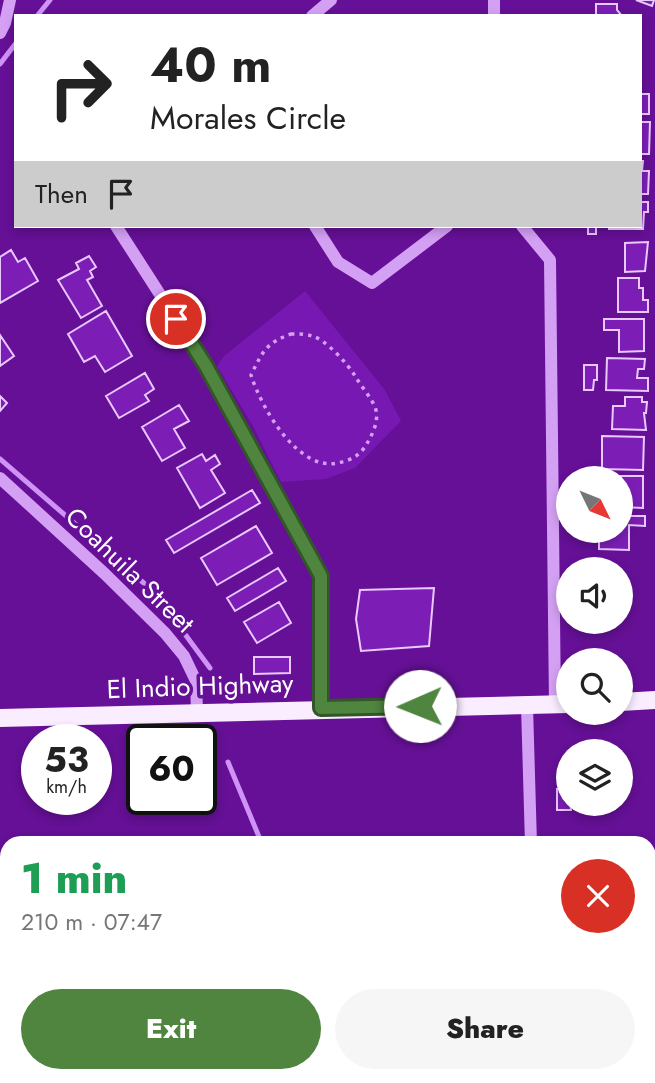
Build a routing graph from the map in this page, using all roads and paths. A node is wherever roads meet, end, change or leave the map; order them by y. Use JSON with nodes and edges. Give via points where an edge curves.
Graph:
{"nodes":[{"id":1,"x":10,"y":0,"type":"edge"},
{"id":2,"x":331,"y":0,"type":"edge"},
{"id":3,"x":314,"y":14,"type":"edge"},
{"id":4,"x":0,"y":33,"type":"edge"},
{"id":5,"x":117,"y":228,"type":"edge"},
{"id":6,"x":315,"y":228,"type":"edge"},
{"id":7,"x":444,"y":228,"type":"edge"},
{"id":8,"x":525,"y":228,"type":"edge"},
{"id":9,"x":354,"y":460,"type":"joint"},
{"id":10,"x":0,"y":478,"type":"edge"},
{"id":11,"x":560,"y":648,"type":"edge"},
{"id":12,"x":655,"y":700,"type":"edge"},
{"id":13,"x":633,"y":701,"type":"edge"},
{"id":14,"x":556,"y":704,"type":"edge"},
{"id":15,"x":527,"y":706,"type":"junction"},
{"id":16,"x":321,"y":708,"type":"junction"},
{"id":17,"x":197,"y":712,"type":"junction"},
{"id":18,"x":0,"y":718,"type":"edge"},
{"id":19,"x":531,"y":836,"type":"edge"}],
"edges":[{"from":1,"to":4,"type":"street"},
{"from":2,"to":3,"type":"street"},
{"from":5,"to":16,"type":"street","via":[[206,366],[321,576]]},
{"from":6,"to":7,"type":"street","via":[[338,262],[372,283]]},
{"from":8,"to":11,"type":"street","via":[[550,260]]},
{"from":9,"to":9,"type":"path","via":[[329,465],[310,460],[258,398],[251,375],[272,341],[291,334],[315,336],[350,369],[376,410],[368,444]]},
{"from":10,"to":17,"type":"street","name":"Coahuila Street","via":[[178,648],[196,681]]},
{"from":12,"to":13,"type":"main road"},
{"from":14,"to":15,"type":"main road","name":"El Indio Highway"},
{"from":15,"to":16,"type":"main road","name":"El Indio Highway"},
{"from":15,"to":19,"type":"street"},
{"from":16,"to":17,"type":"main road","name":"El Indio Highway"},
{"from":17,"to":18,"type":"main road","name":"El Indio Highway"}]}
